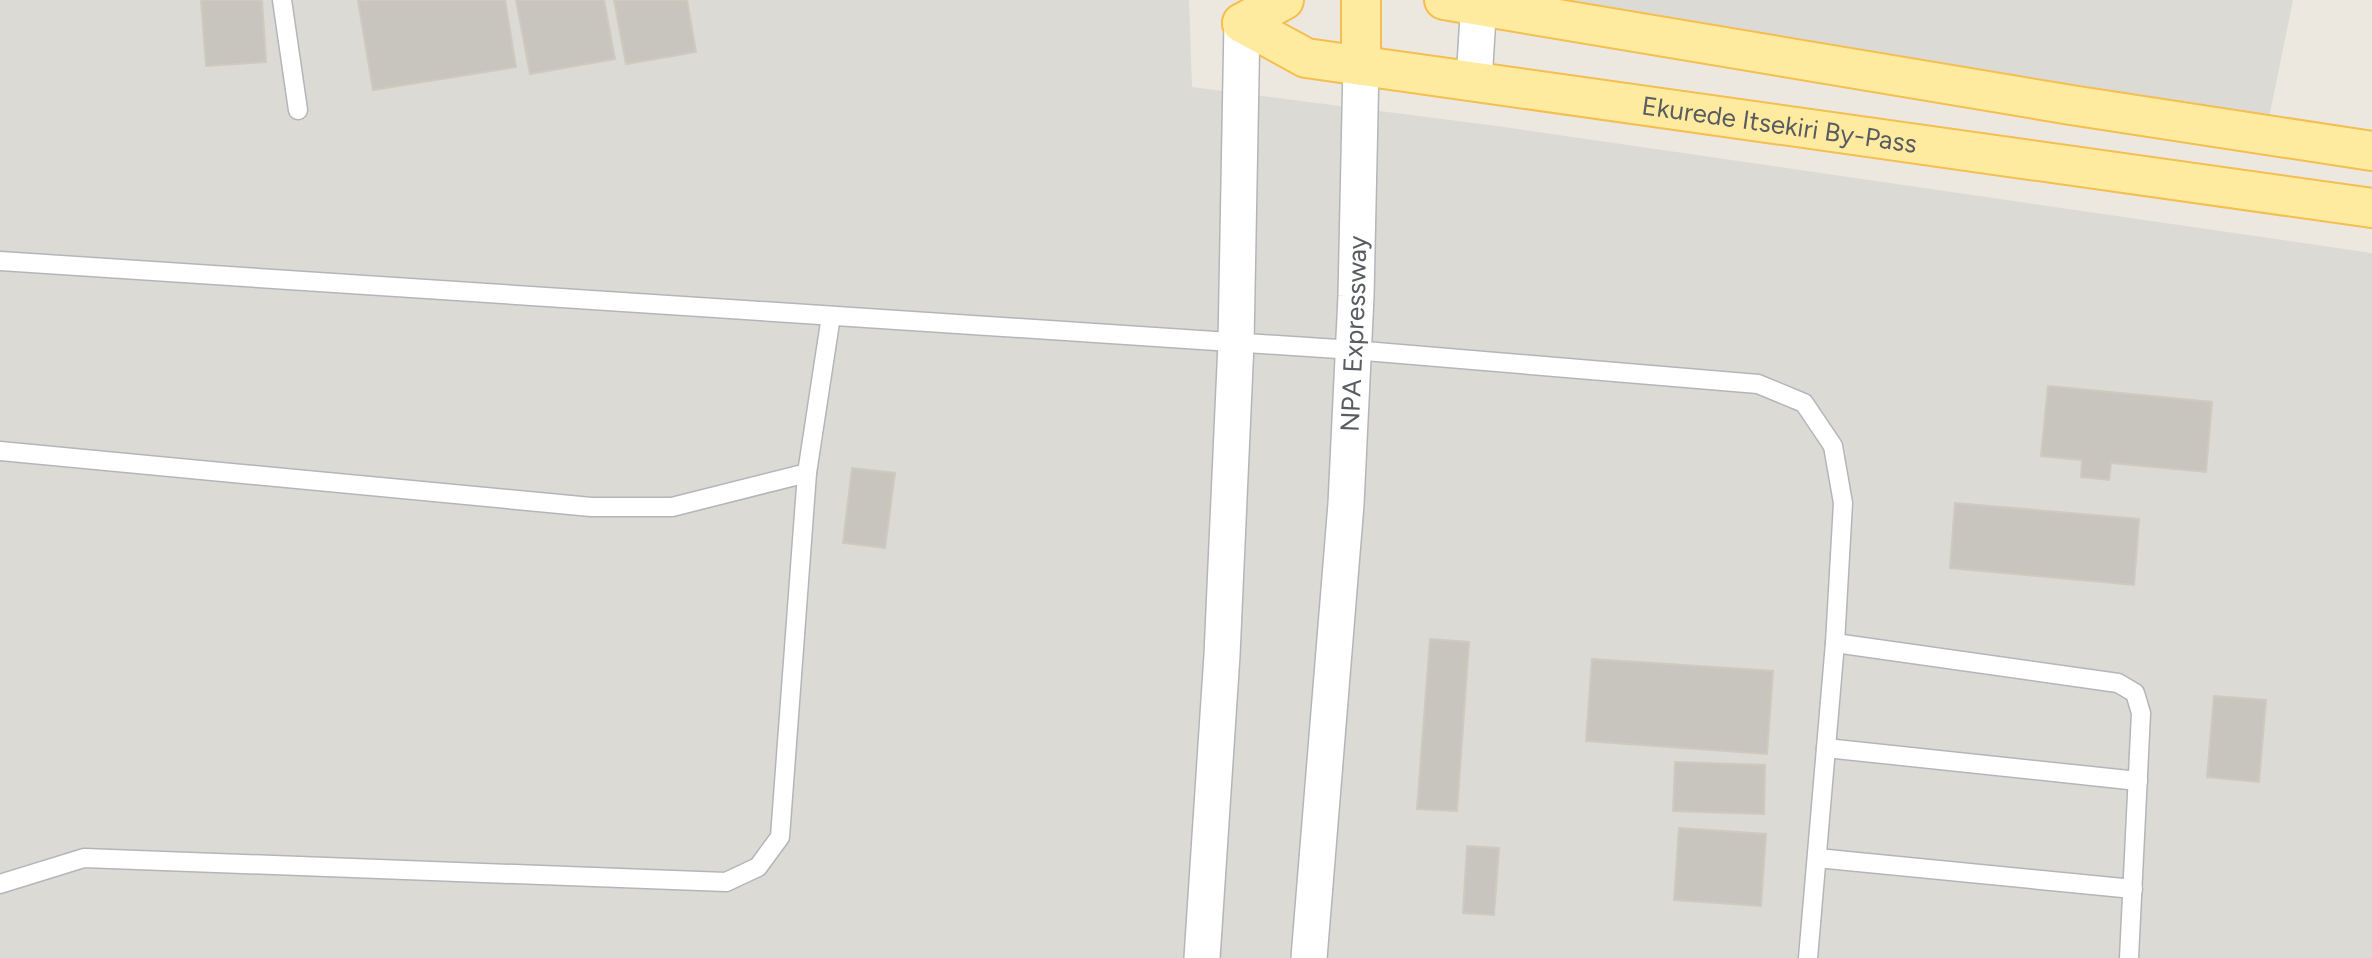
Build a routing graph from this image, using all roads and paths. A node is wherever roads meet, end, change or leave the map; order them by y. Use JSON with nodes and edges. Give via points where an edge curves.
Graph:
{"nodes":[{"id":1,"x":282,"y":0,"type":"edge"},
{"id":2,"x":1284,"y":0,"type":"edge"},
{"id":3,"x":1361,"y":0,"type":"edge"},
{"id":4,"x":1468,"y":2,"type":"edge"},
{"id":5,"x":1241,"y":11,"type":"edge"},
{"id":6,"x":1361,"y":66,"type":"junction"},
{"id":7,"x":1474,"y":81,"type":"junction"},
{"id":8,"x":298,"y":110,"type":"dead end"},
{"id":9,"x":2372,"y":151,"type":"edge"},
{"id":10,"x":2372,"y":208,"type":"edge"},
{"id":11,"x":0,"y":261,"type":"edge"},
{"id":12,"x":831,"y":316,"type":"junction"},
{"id":13,"x":1236,"y":342,"type":"junction"},
{"id":14,"x":1353,"y":350,"type":"junction"},
{"id":15,"x":0,"y":451,"type":"edge"},
{"id":16,"x":807,"y":473,"type":"junction"},
{"id":17,"x":1835,"y":643,"type":"junction"},
{"id":18,"x":1826,"y":748,"type":"junction"},
{"id":19,"x":2138,"y":781,"type":"junction"},
{"id":20,"x":1817,"y":858,"type":"junction"},
{"id":21,"x":0,"y":884,"type":"edge"},
{"id":22,"x":2133,"y":888,"type":"junction"},
{"id":23,"x":1202,"y":958,"type":"edge"},
{"id":24,"x":1309,"y":958,"type":"edge"},
{"id":25,"x":1808,"y":958,"type":"edge"},
{"id":26,"x":2129,"y":958,"type":"edge"}],
"edges":[{"from":1,"to":8,"type":"lane"},
{"from":2,"to":5,"type":"main road"},
{"from":3,"to":6,"type":"main road","name":"NPA Expressway"},
{"from":4,"to":7,"type":"street"},
{"from":4,"to":9,"type":"main road","via":[[2071,105]]},
{"from":5,"to":6,"type":"main road","name":"Ekurede Itsekiri By-Pass","via":[[1306,58]]},
{"from":5,"to":13,"type":"street"},
{"from":6,"to":7,"type":"main road","name":"Ekurede Itsekiri By-Pass"},
{"from":6,"to":14,"type":"street","name":"NPA Expressway"},
{"from":7,"to":10,"type":"main road","name":"Ekurede Itsekiri By-Pass"},
{"from":11,"to":12,"type":"lane"},
{"from":12,"to":13,"type":"lane"},
{"from":12,"to":16,"type":"lane"},
{"from":13,"to":14,"type":"lane"},
{"from":13,"to":23,"type":"street"},
{"from":14,"to":17,"type":"lane","via":[[1758,384],[1804,403],[1833,446],[1843,503]]},
{"from":14,"to":24,"type":"street","name":"NPA Expressway","via":[[1346,504]]},
{"from":15,"to":16,"type":"lane","via":[[591,507],[672,507]]},
{"from":16,"to":21,"type":"lane","via":[[780,837],[758,867],[726,882],[84,858]]},
{"from":17,"to":18,"type":"lane"},
{"from":17,"to":19,"type":"lane","via":[[2129,688],[2141,713]]},
{"from":18,"to":19,"type":"lane"},
{"from":18,"to":20,"type":"lane"},
{"from":19,"to":22,"type":"lane"},
{"from":20,"to":22,"type":"lane"},
{"from":20,"to":25,"type":"lane"},
{"from":22,"to":26,"type":"lane"}]}
